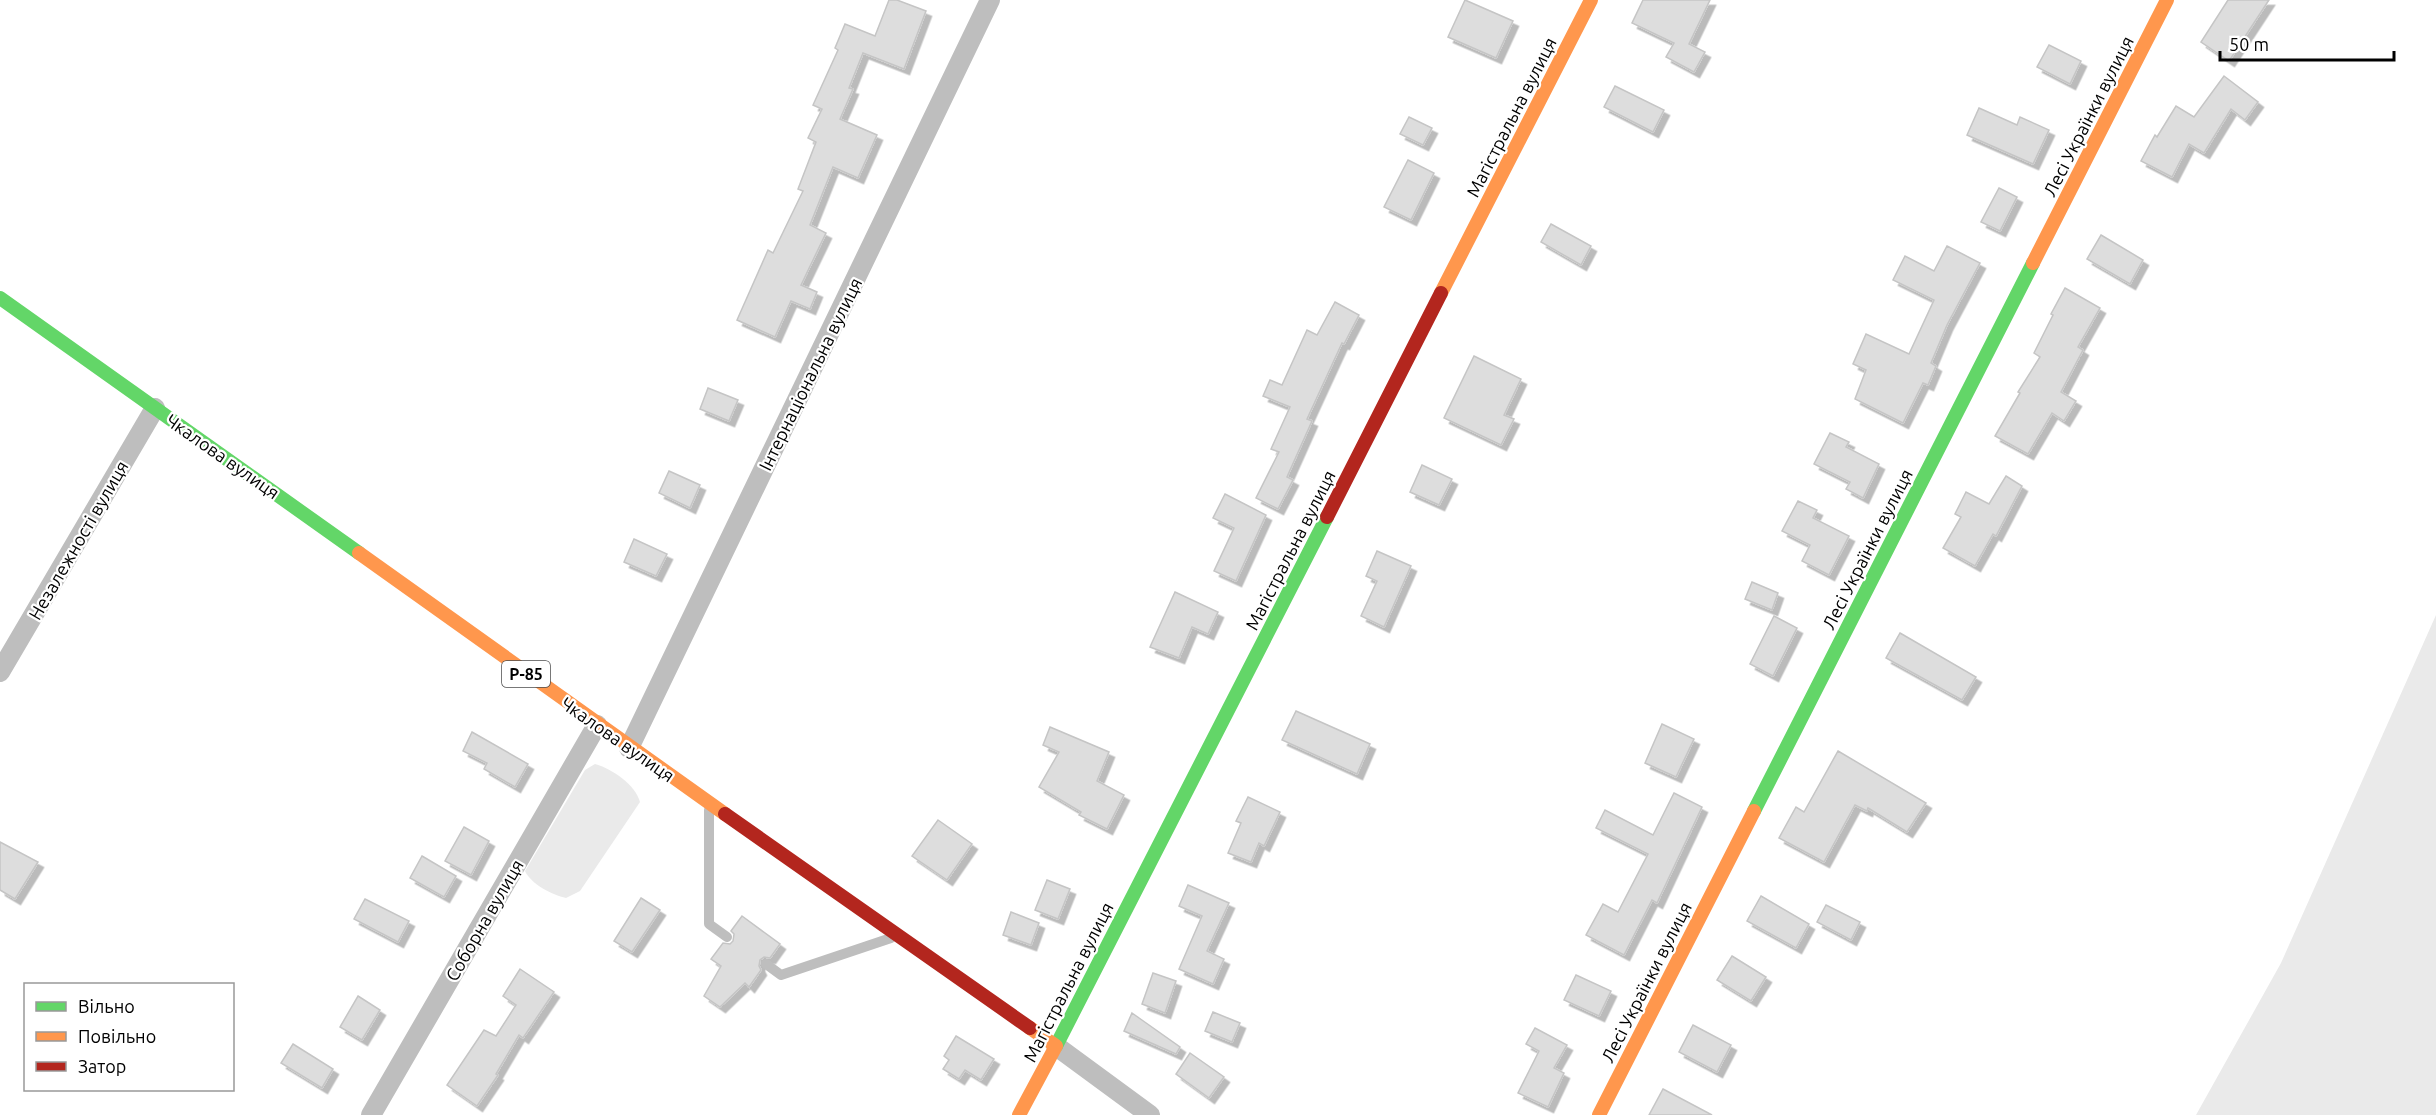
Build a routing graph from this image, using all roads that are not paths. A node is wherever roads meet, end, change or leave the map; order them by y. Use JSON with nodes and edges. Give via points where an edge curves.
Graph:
{"nodes":[{"id":1,"x":990,"y":0,"type":"edge"},
{"id":2,"x":1591,"y":0,"type":"edge"},
{"id":3,"x":2167,"y":0,"type":"edge"},
{"id":4,"x":0,"y":298,"type":"edge"},
{"id":5,"x":155,"y":408,"type":"junction"},
{"id":6,"x":0,"y":672,"type":"edge"},
{"id":7,"x":597,"y":725,"type":"junction"},
{"id":8,"x":629,"y":748,"type":"junction"},
{"id":9,"x":708,"y":803,"type":"junction"},
{"id":10,"x":898,"y":936,"type":"junction"},
{"id":11,"x":727,"y":937,"type":"dead end"},
{"id":12,"x":766,"y":964,"type":"dead end"},
{"id":13,"x":1056,"y":1046,"type":"junction"},
{"id":14,"x":371,"y":1115,"type":"edge"},
{"id":15,"x":1019,"y":1115,"type":"edge"},
{"id":16,"x":1150,"y":1115,"type":"edge"},
{"id":17,"x":1599,"y":1115,"type":"edge"}],
"edges":[{"from":1,"to":8,"type":"street","name":"Інтернаціональна вулиця"},
{"from":2,"to":13,"type":"main road","name":"Магістральна вулиця"},
{"from":3,"to":17,"type":"main road","name":"Лесі Українки вулиця"},
{"from":4,"to":5,"type":"main road","name":"Чкалова вулиця","number":"Р-85"},
{"from":5,"to":6,"type":"street","name":"Незалежності вулиця"},
{"from":5,"to":7,"type":"main road","name":"Чкалова вулиця","number":"Р-85"},
{"from":7,"to":8,"type":"main road","name":"Чкалова вулиця","number":"Р-85"},
{"from":7,"to":14,"type":"street","name":"Соборна вулиця"},
{"from":8,"to":9,"type":"main road","name":"Чкалова вулиця","number":"Р-85"},
{"from":9,"to":10,"type":"main road","name":"Чкалова вулиця","number":"Р-85"},
{"from":9,"to":11,"type":"lane","via":[[709,924]]},
{"from":10,"to":12,"type":"lane","via":[[781,975]]},
{"from":10,"to":13,"type":"main road","name":"Чкалова вулиця","number":"Р-85"},
{"from":13,"to":15,"type":"main road","name":"Магістральна вулиця"},
{"from":13,"to":16,"type":"street","name":"Чкалова вулиця"}]}
